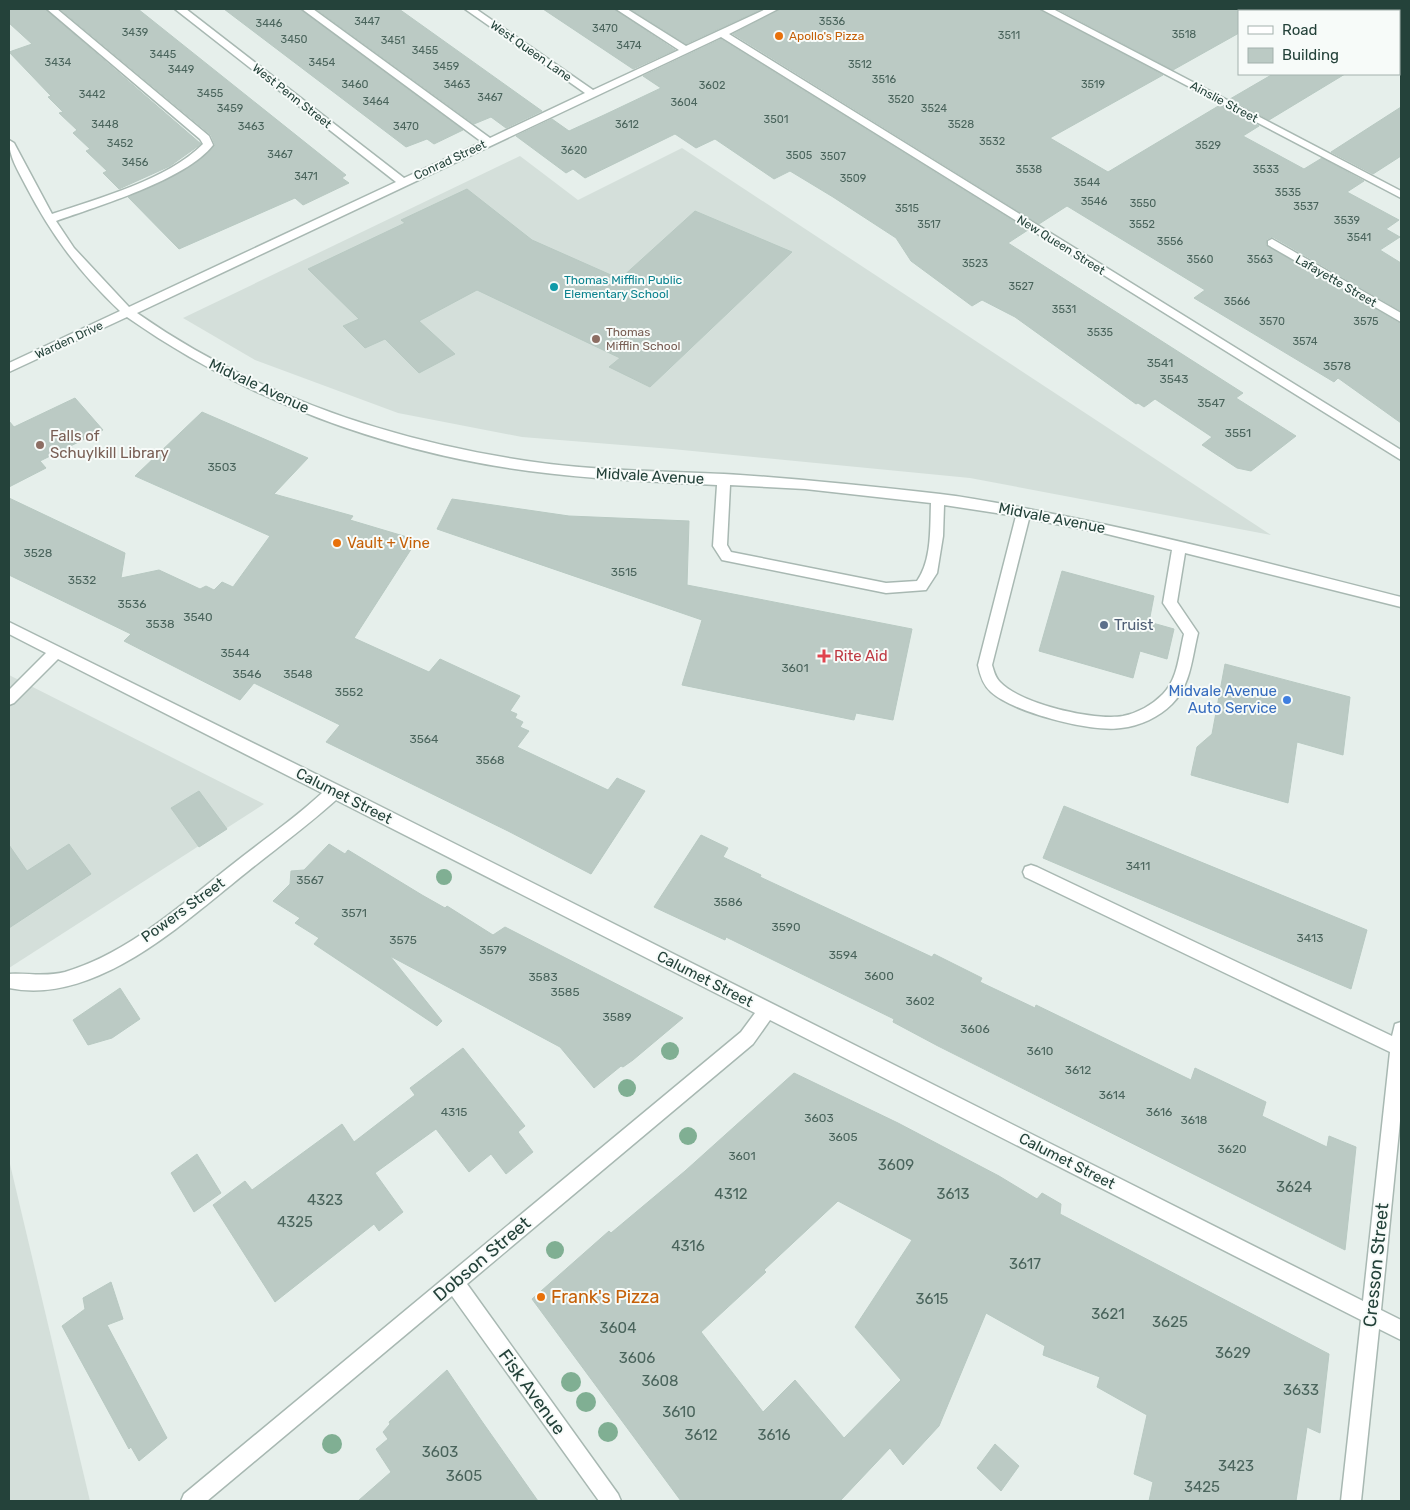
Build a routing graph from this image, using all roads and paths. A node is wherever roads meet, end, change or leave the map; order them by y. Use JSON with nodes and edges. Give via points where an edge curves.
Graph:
{"nodes":[{"id":1,"x":52,"y":9,"type":"edge"},
{"id":2,"x":180,"y":9,"type":"edge"},
{"id":3,"x":307,"y":9,"type":"edge"},
{"id":4,"x":470,"y":9,"type":"edge"},
{"id":5,"x":622,"y":9,"type":"edge"},
{"id":6,"x":744,"y":9,"type":"edge"},
{"id":7,"x":773,"y":9,"type":"edge"},
{"id":8,"x":1046,"y":9,"type":"edge"},
{"id":9,"x":757,"y":16,"type":"junction"},
{"id":10,"x":721,"y":33,"type":"junction"},
{"id":11,"x":686,"y":50,"type":"junction"},
{"id":12,"x":593,"y":94,"type":"junction"},
{"id":13,"x":489,"y":142,"type":"junction"},
{"id":14,"x":9,"y":143,"type":"edge"},
{"id":15,"x":403,"y":182,"type":"junction"},
{"id":16,"x":1401,"y":195,"type":"edge"},
{"id":17,"x":49,"y":219,"type":"junction"},
{"id":18,"x":1272,"y":243,"type":"dead end"},
{"id":19,"x":128,"y":312,"type":"junction"},
{"id":20,"x":1401,"y":318,"type":"edge"},
{"id":21,"x":9,"y":368,"type":"edge"},
{"id":22,"x":1401,"y":456,"type":"edge"},
{"id":23,"x":724,"y":479,"type":"junction"},
{"id":24,"x":938,"y":498,"type":"junction"},
{"id":25,"x":1024,"y":512,"type":"junction"},
{"id":26,"x":1179,"y":546,"type":"junction"},
{"id":27,"x":1401,"y":602,"type":"edge"},
{"id":28,"x":9,"y":628,"type":"edge"},
{"id":29,"x":56,"y":652,"type":"junction"},
{"id":30,"x":9,"y":699,"type":"edge"},
{"id":31,"x":335,"y":791,"type":"junction"},
{"id":32,"x":1031,"y":872,"type":"dead end"},
{"id":33,"x":10,"y":981,"type":"dead end"},
{"id":34,"x":767,"y":1011,"type":"junction"},
{"id":35,"x":1401,"y":1030,"type":"edge"},
{"id":36,"x":1399,"y":1048,"type":"junction"},
{"id":37,"x":454,"y":1282,"type":"junction"},
{"id":38,"x":1370,"y":1315,"type":"junction"},
{"id":39,"x":1396,"y":1327,"type":"edge"},
{"id":40,"x":191,"y":1501,"type":"edge"},
{"id":41,"x":611,"y":1501,"type":"edge"},
{"id":42,"x":1351,"y":1501,"type":"edge"}],
"edges":[{"from":1,"to":17,"type":"street","via":[[205,138],[208,145],[195,158],[148,182]]},
{"from":2,"to":15,"type":"street","name":"West Penn Street"},
{"from":3,"to":13,"type":"street"},
{"from":4,"to":12,"type":"street","name":"West Queen Lane"},
{"from":5,"to":11,"type":"street"},
{"from":6,"to":9,"type":"street"},
{"from":7,"to":9,"type":"street","name":"Conrad Street"},
{"from":8,"to":16,"type":"street","name":"Ainslie Street"},
{"from":9,"to":10,"type":"street","name":"Conrad Street"},
{"from":10,"to":11,"type":"street","name":"Conrad Street"},
{"from":10,"to":22,"type":"street","name":"New Queen Street"},
{"from":11,"to":12,"type":"street","name":"Conrad Street"},
{"from":12,"to":13,"type":"street","name":"Conrad Street"},
{"from":13,"to":15,"type":"street","name":"Conrad Street"},
{"from":14,"to":17,"type":"street","name":"Midvale Avenue"},
{"from":15,"to":19,"type":"street","name":"Conrad Street"},
{"from":17,"to":19,"type":"street","name":"Midvale Avenue","via":[[70,251]]},
{"from":18,"to":20,"type":"street","name":"Lafayette Street"},
{"from":19,"to":21,"type":"street","name":"Warden Drive"},
{"from":19,"to":23,"type":"street","name":"Midvale Avenue","via":[[168,340],[247,383],[324,416],[386,436],[528,466],[633,476]]},
{"from":23,"to":24,"type":"street","name":"Midvale Avenue"},
{"from":23,"to":24,"type":"street","via":[[720,546],[726,556],[886,588],[921,586],[930,573]]},
{"from":24,"to":25,"type":"street","name":"Midvale Avenue"},
{"from":25,"to":26,"type":"street","name":"Midvale Avenue"},
{"from":25,"to":26,"type":"street","via":[[985,665],[987,678],[997,690],[1018,702],[1089,721],[1129,721],[1159,707],[1174,691],[1191,633],[1170,603]]},
{"from":26,"to":27,"type":"street","name":"Midvale Avenue"},
{"from":28,"to":29,"type":"street","name":"Calumet Street"},
{"from":29,"to":30,"type":"street"},
{"from":29,"to":31,"type":"street","name":"Calumet Street"},
{"from":31,"to":33,"type":"street","name":"Powers Street","via":[[182,914],[121,955],[65,980],[38,983]]},
{"from":31,"to":34,"type":"street","name":"Calumet Street"},
{"from":32,"to":36,"type":"street"},
{"from":34,"to":37,"type":"street","name":"Dobson Street","via":[[747,1038]]},
{"from":34,"to":38,"type":"street","name":"Calumet Street"},
{"from":35,"to":36,"type":"street","name":"Cresson Street"},
{"from":36,"to":38,"type":"street","name":"Cresson Street"},
{"from":37,"to":40,"type":"street","name":"Dobson Street"},
{"from":37,"to":41,"type":"street","name":"Fisk Avenue"},
{"from":38,"to":39,"type":"street","name":"Calumet Street"},
{"from":38,"to":42,"type":"street","name":"Cresson Street"}]}
